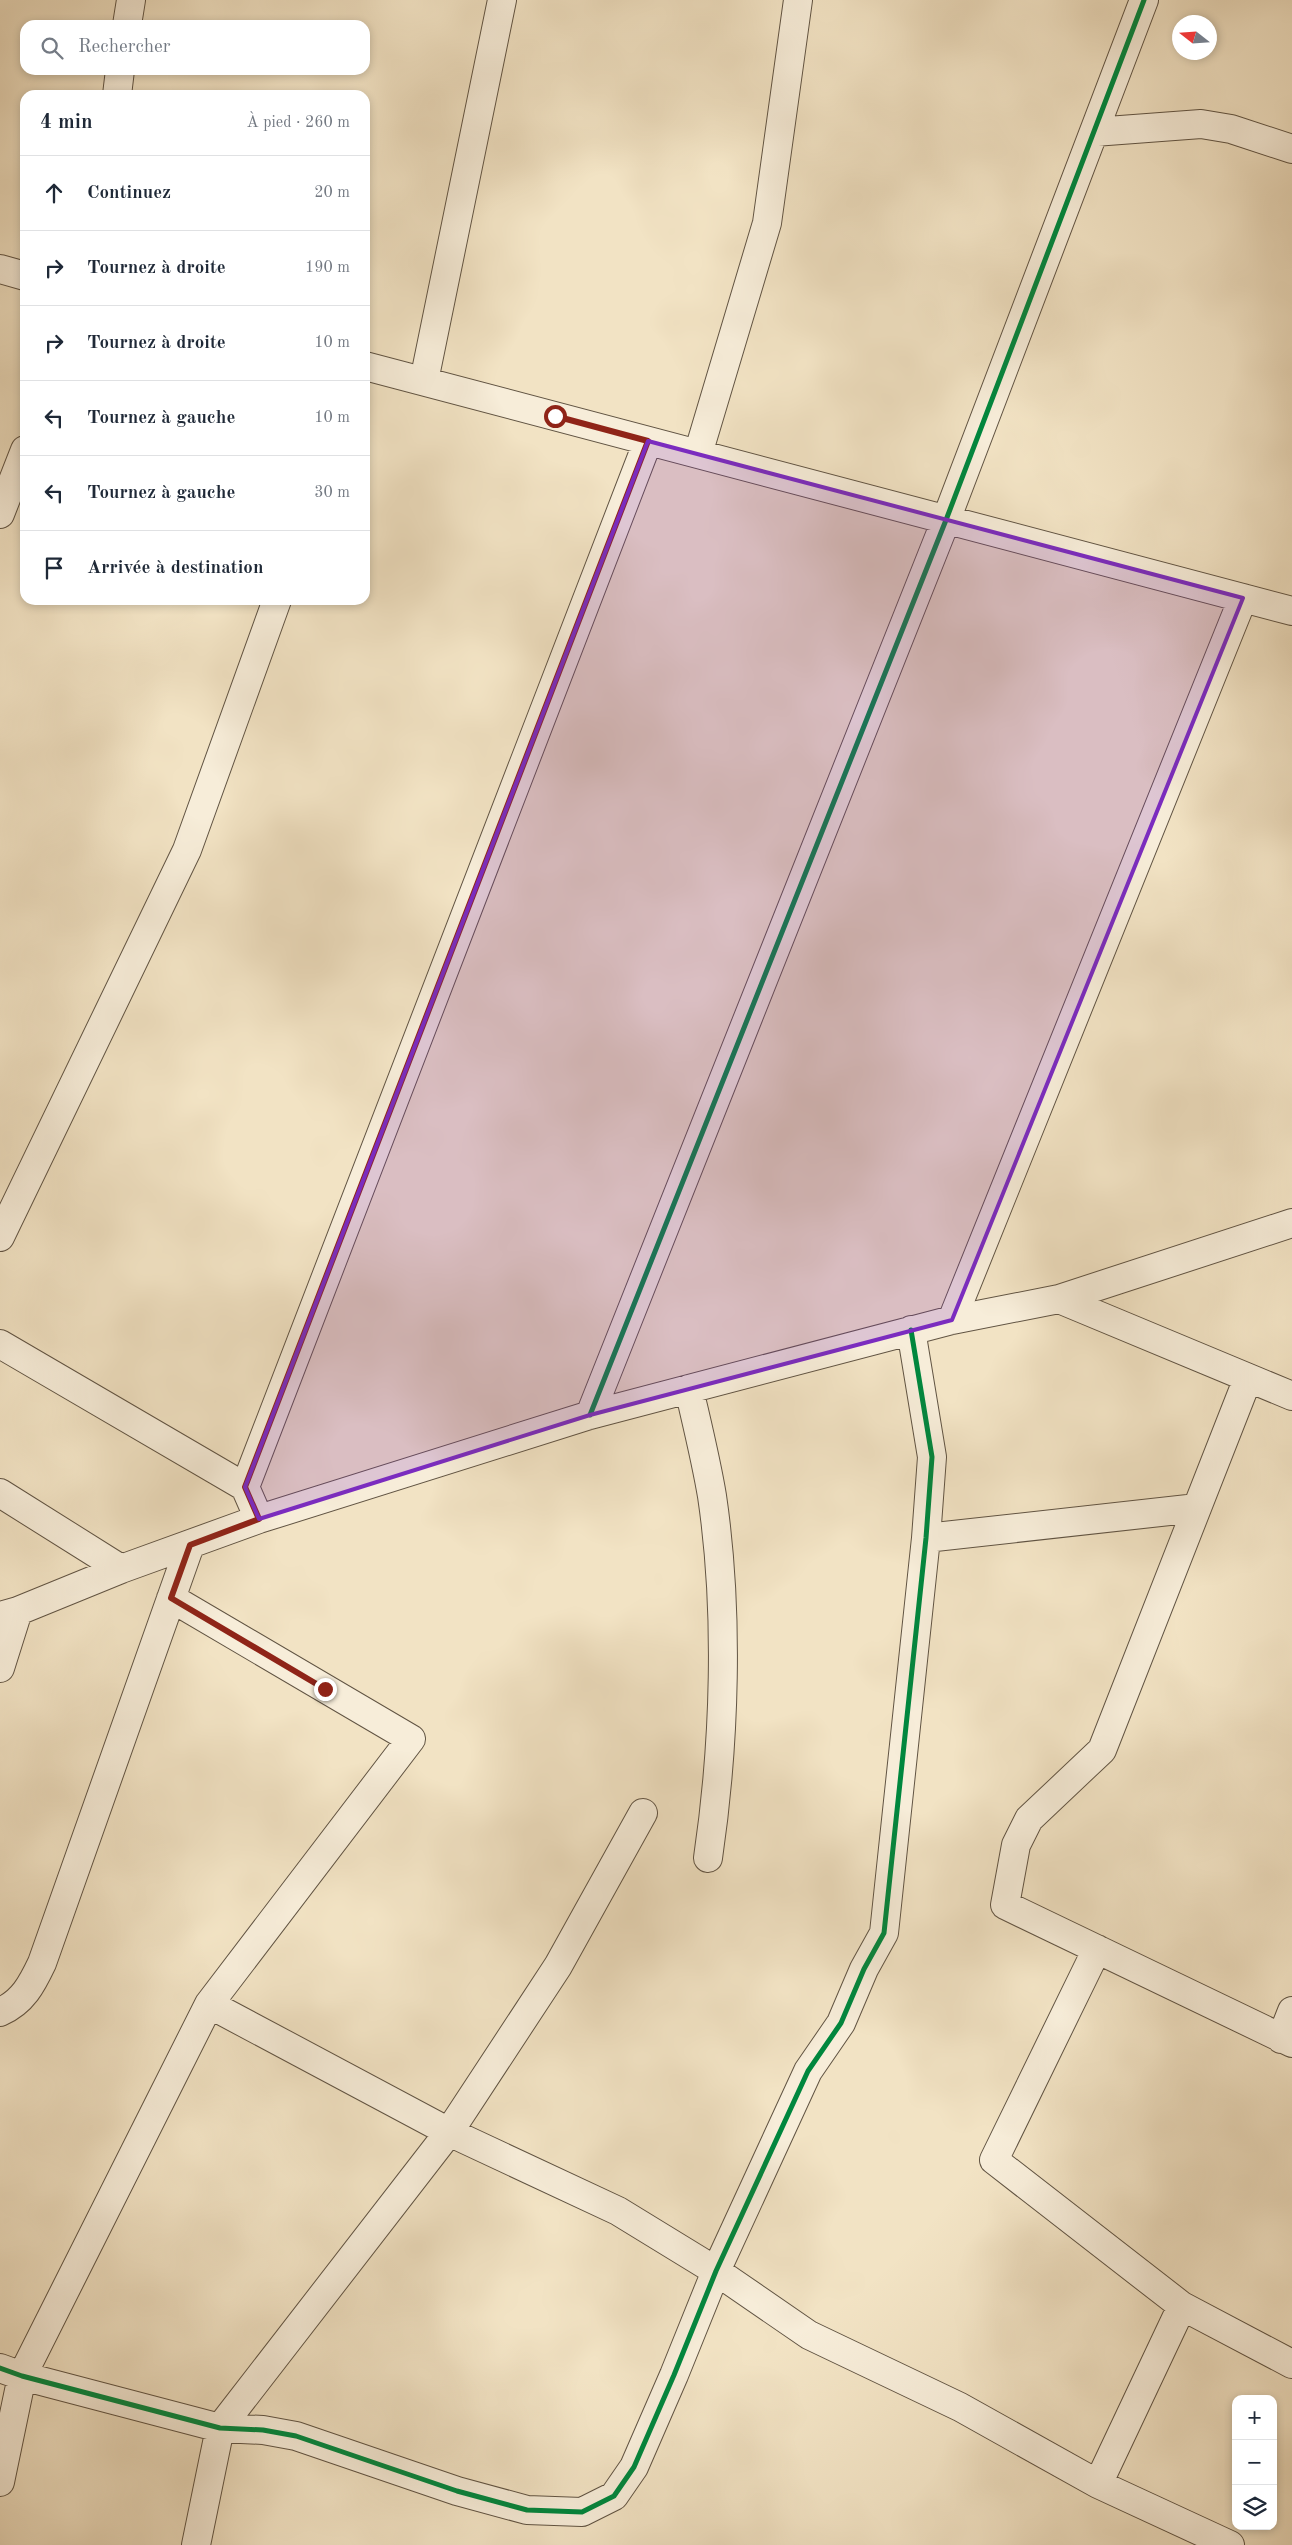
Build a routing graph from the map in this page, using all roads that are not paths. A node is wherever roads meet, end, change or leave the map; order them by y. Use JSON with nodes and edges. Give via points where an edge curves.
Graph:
{"nodes":[{"id":1,"x":131,"y":0,"type":"edge"},
{"id":2,"x":502,"y":0,"type":"edge"},
{"id":3,"x":798,"y":0,"type":"edge"},
{"id":4,"x":1144,"y":0,"type":"edge"},
{"id":5,"x":128,"y":20,"type":"edge"},
{"id":6,"x":119,"y":75,"type":"edge"},
{"id":7,"x":117,"y":90,"type":"edge"},
{"id":8,"x":1094,"y":132,"type":"junction"},
{"id":9,"x":1292,"y":148,"type":"edge"},
{"id":10,"x":0,"y":269,"type":"edge"},
{"id":11,"x":20,"y":275,"type":"edge"},
{"id":12,"x":370,"y":367,"type":"edge"},
{"id":13,"x":424,"y":381,"type":"junction"},
{"id":14,"x":648,"y":441,"type":"junction"},
{"id":15,"x":698,"y":454,"type":"junction"},
{"id":16,"x":20,"y":463,"type":"edge"},
{"id":17,"x":0,"y":514,"type":"edge"},
{"id":18,"x":946,"y":520,"type":"junction"},
{"id":19,"x":1244,"y":598,"type":"junction"},
{"id":20,"x":275,"y":605,"type":"edge"},
{"id":21,"x":1292,"y":611,"type":"edge"},
{"id":22,"x":1292,"y":1223,"type":"edge"},
{"id":23,"x":0,"y":1237,"type":"edge"},
{"id":24,"x":1059,"y":1299,"type":"junction"},
{"id":25,"x":952,"y":1320,"type":"junction"},
{"id":26,"x":911,"y":1330,"type":"junction"},
{"id":27,"x":0,"y":1344,"type":"edge"},
{"id":28,"x":1248,"y":1378,"type":"junction"},
{"id":29,"x":689,"y":1389,"type":"junction"},
{"id":30,"x":1292,"y":1396,"type":"edge"},
{"id":31,"x":590,"y":1415,"type":"junction"},
{"id":32,"x":245,"y":1487,"type":"junction"},
{"id":33,"x":0,"y":1493,"type":"edge"},
{"id":34,"x":1197,"y":1508,"type":"junction"},
{"id":35,"x":259,"y":1519,"type":"junction"},
{"id":36,"x":926,"y":1538,"type":"junction"},
{"id":37,"x":190,"y":1545,"type":"junction"},
{"id":38,"x":121,"y":1569,"type":"junction"},
{"id":39,"x":171,"y":1598,"type":"junction"},
{"id":40,"x":9,"y":1614,"type":"edge"},
{"id":41,"x":0,"y":1668,"type":"edge"},
{"id":42,"x":643,"y":1813,"type":"dead end"},
{"id":43,"x":708,"y":1858,"type":"dead end"},
{"id":44,"x":1097,"y":1949,"type":"junction"},
{"id":45,"x":209,"y":2004,"type":"junction"},
{"id":46,"x":1292,"y":2011,"type":"edge"},
{"id":47,"x":0,"y":2012,"type":"edge"},
{"id":48,"x":1287,"y":2041,"type":"edge"},
{"id":49,"x":449,"y":2132,"type":"junction"},
{"id":50,"x":716,"y":2271,"type":"junction"},
{"id":51,"x":1182,"y":2306,"type":"junction"},
{"id":52,"x":1292,"y":2364,"type":"edge"},
{"id":53,"x":11,"y":2372,"type":"edge"},
{"id":54,"x":220,"y":2428,"type":"junction"},
{"id":55,"x":0,"y":2482,"type":"edge"},
{"id":56,"x":1098,"y":2484,"type":"junction"},
{"id":57,"x":196,"y":2545,"type":"edge"},
{"id":58,"x":1230,"y":2545,"type":"edge"}],
"edges":[{"from":1,"to":5,"type":"street"},
{"from":2,"to":13,"type":"street"},
{"from":3,"to":15,"type":"street","via":[[767,223]]},
{"from":4,"to":8,"type":"street"},
{"from":6,"to":7,"type":"street"},
{"from":8,"to":9,"type":"street","via":[[1202,124],[1231,129]]},
{"from":8,"to":18,"type":"street"},
{"from":10,"to":11,"type":"street"},
{"from":12,"to":13,"type":"street"},
{"from":13,"to":14,"type":"street"},
{"from":14,"to":15,"type":"street"},
{"from":14,"to":32,"type":"street"},
{"from":15,"to":18,"type":"street"},
{"from":16,"to":17,"type":"street"},
{"from":18,"to":19,"type":"street"},
{"from":18,"to":31,"type":"street"},
{"from":19,"to":21,"type":"street"},
{"from":19,"to":25,"type":"street"},
{"from":20,"to":23,"type":"street","via":[[187,850]]},
{"from":22,"to":24,"type":"street"},
{"from":24,"to":25,"type":"street"},
{"from":24,"to":28,"type":"street"},
{"from":25,"to":26,"type":"street"},
{"from":26,"to":29,"type":"street"},
{"from":26,"to":36,"type":"street","via":[[932,1457]]},
{"from":27,"to":32,"type":"street"},
{"from":28,"to":30,"type":"street"},
{"from":28,"to":34,"type":"street"},
{"from":29,"to":31,"type":"street"},
{"from":29,"to":43,"type":"street","via":[[712,1496],[723,1617],[718,1793]]},
{"from":31,"to":35,"type":"street"},
{"from":32,"to":35,"type":"street"},
{"from":33,"to":38,"type":"street"},
{"from":34,"to":36,"type":"street"},
{"from":34,"to":44,"type":"street","via":[[1102,1750],[1030,1819],[1016,1845],[1005,1905]]},
{"from":35,"to":37,"type":"street"},
{"from":36,"to":50,"type":"street","via":[[884,1933],[864,1969],[841,2023],[808,2070]]},
{"from":37,"to":38,"type":"street"},
{"from":37,"to":39,"type":"street"},
{"from":38,"to":40,"type":"street"},
{"from":39,"to":45,"type":"street","via":[[411,1739]]},
{"from":39,"to":47,"type":"street","via":[[42,1963],[27,1993]]},
{"from":40,"to":41,"type":"street"},
{"from":42,"to":49,"type":"street","via":[[558,1966]]},
{"from":44,"to":48,"type":"street"},
{"from":44,"to":51,"type":"street","via":[[994,2160]]},
{"from":45,"to":49,"type":"street"},
{"from":45,"to":53,"type":"street"},
{"from":46,"to":48,"type":"street"},
{"from":49,"to":50,"type":"street","via":[[618,2211]]},
{"from":49,"to":54,"type":"street"},
{"from":50,"to":54,"type":"street","via":[[634,2467],[614,2496],[582,2512],[527,2510],[457,2492],[296,2436]]},
{"from":50,"to":56,"type":"street","via":[[809,2335],[960,2406]]},
{"from":51,"to":52,"type":"street"},
{"from":51,"to":56,"type":"street"},
{"from":53,"to":54,"type":"street"},
{"from":53,"to":55,"type":"street"},
{"from":54,"to":57,"type":"street"},
{"from":56,"to":58,"type":"street"}]}
